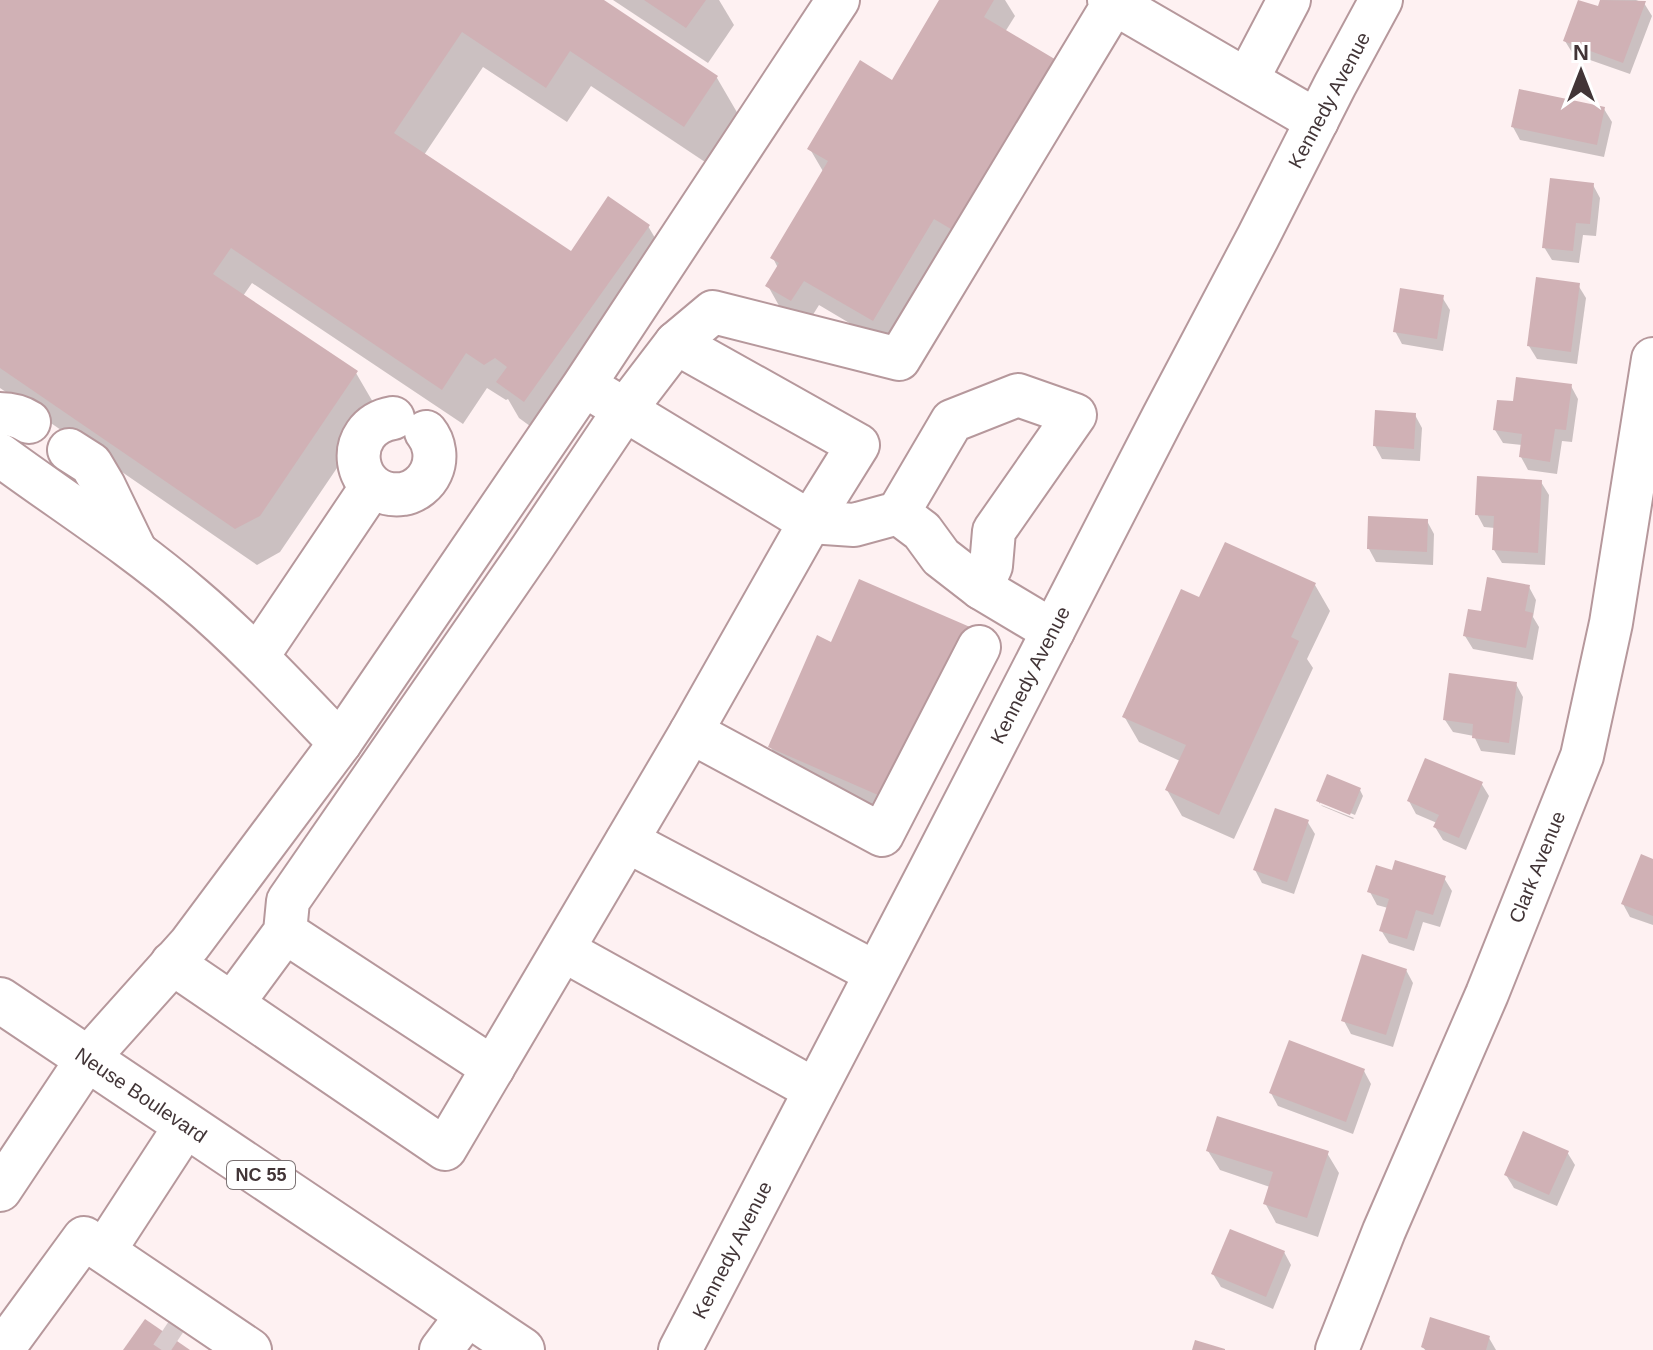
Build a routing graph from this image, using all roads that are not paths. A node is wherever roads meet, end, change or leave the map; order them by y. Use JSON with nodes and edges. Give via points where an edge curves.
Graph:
{"nodes":[{"id":1,"x":1289,"y":0,"type":"edge"},
{"id":2,"x":1381,"y":0,"type":"edge"},
{"id":3,"x":1112,"y":2,"type":"edge"},
{"id":4,"x":823,"y":9,"type":"edge"},
{"id":5,"x":1247,"y":80,"type":"junction"},
{"id":6,"x":1317,"y":121,"type":"junction"},
{"id":7,"x":676,"y":343,"type":"junction"},
{"id":8,"x":1653,"y":359,"type":"edge"},
{"id":9,"x":584,"y":385,"type":"junction"},
{"id":10,"x":624,"y":411,"type":"junction"},
{"id":11,"x":69,"y":450,"type":"dead end"},
{"id":12,"x":0,"y":455,"type":"edge"},
{"id":13,"x":372,"y":486,"type":"junction"},
{"id":14,"x":898,"y":513,"type":"junction"},
{"id":15,"x":810,"y":522,"type":"junction"},
{"id":16,"x":136,"y":551,"type":"junction"},
{"id":17,"x":981,"y":588,"type":"junction"},
{"id":18,"x":1053,"y":631,"type":"junction"},
{"id":19,"x":979,"y":647,"type":"dead end"},
{"id":20,"x":257,"y":657,"type":"junction"},
{"id":21,"x":691,"y":732,"type":"junction"},
{"id":22,"x":340,"y":743,"type":"junction"},
{"id":23,"x":882,"y":835,"type":"junction"},
{"id":24,"x":627,"y":841,"type":"junction"},
{"id":25,"x":929,"y":872,"type":"junction"},
{"id":26,"x":285,"y":932,"type":"junction"},
{"id":27,"x":563,"y":950,"type":"junction"},
{"id":28,"x":172,"y":963,"type":"junction"},
{"id":29,"x":876,"y":973,"type":"junction"},
{"id":30,"x":0,"y":1000,"type":"edge"},
{"id":31,"x":232,"y":1004,"type":"junction"},
{"id":32,"x":88,"y":1058,"type":"junction"},
{"id":33,"x":493,"y":1068,"type":"junction"},
{"id":34,"x":815,"y":1090,"type":"junction"},
{"id":35,"x":186,"y":1125,"type":"junction"},
{"id":36,"x":0,"y":1190,"type":"edge"},
{"id":37,"x":104,"y":1251,"type":"junction"},
{"id":38,"x":144,"y":1278,"type":"junction"},
{"id":39,"x":468,"y":1314,"type":"junction"},
{"id":40,"x":181,"y":1338,"type":"tunnel mouth"},
{"id":41,"x":12,"y":1340,"type":"edge"},
{"id":42,"x":250,"y":1350,"type":"edge"},
{"id":43,"x":441,"y":1350,"type":"edge"},
{"id":44,"x":522,"y":1350,"type":"edge"},
{"id":45,"x":680,"y":1350,"type":"edge"},
{"id":46,"x":1337,"y":1350,"type":"edge"}],
"edges":[{"from":1,"to":5,"type":"street"},
{"from":2,"to":6,"type":"street","name":"Kennedy Avenue"},
{"from":3,"to":5,"type":"street"},
{"from":3,"to":7,"type":"street","via":[[899,359],[713,312]]},
{"from":4,"to":9,"type":"street"},
{"from":5,"to":6,"type":"street"},
{"from":6,"to":18,"type":"street","name":"Kennedy Avenue"},
{"from":7,"to":10,"type":"street"},
{"from":7,"to":15,"type":"street","via":[[858,445]]},
{"from":8,"to":46,"type":"street","name":"Clark Avenue","via":[[1611,623],[1582,756]]},
{"from":9,"to":10,"type":"street"},
{"from":9,"to":22,"type":"street"},
{"from":10,"to":15,"type":"street"},
{"from":10,"to":26,"type":"street","via":[[288,901]]},
{"from":11,"to":16,"type":"street","via":[[91,464]]},
{"from":12,"to":16,"type":"street"},
{"from":13,"to":13,"type":"street","via":[[396,495],[421,486],[434,464],[431,438],[410,425],[377,424],[367,431],[359,466]]},
{"from":13,"to":20,"type":"street"},
{"from":14,"to":15,"type":"street","via":[[854,525]]},
{"from":14,"to":17,"type":"street"},
{"from":14,"to":17,"type":"street","via":[[952,421],[1018,395],[1075,415],[994,531],[991,566]]},
{"from":15,"to":21,"type":"street"},
{"from":16,"to":20,"type":"street"},
{"from":17,"to":18,"type":"street"},
{"from":18,"to":25,"type":"street","name":"Kennedy Avenue"},
{"from":19,"to":23,"type":"street"},
{"from":20,"to":22,"type":"street"},
{"from":21,"to":23,"type":"street"},
{"from":21,"to":24,"type":"street"},
{"from":22,"to":28,"type":"street"},
{"from":23,"to":25,"type":"street"},
{"from":24,"to":27,"type":"street"},
{"from":24,"to":29,"type":"street"},
{"from":25,"to":29,"type":"street","name":"Kennedy Avenue"},
{"from":26,"to":31,"type":"street"},
{"from":26,"to":33,"type":"street"},
{"from":27,"to":33,"type":"street"},
{"from":27,"to":34,"type":"street"},
{"from":28,"to":31,"type":"street"},
{"from":28,"to":32,"type":"street"},
{"from":29,"to":34,"type":"street","name":"Kennedy Avenue"},
{"from":30,"to":32,"type":"main road","name":"Neuse Boulevard","number":"NC 55"},
{"from":31,"to":33,"type":"street","via":[[445,1149]]},
{"from":32,"to":35,"type":"main road","name":"Neuse Boulevard","number":"NC 55"},
{"from":32,"to":36,"type":"street"},
{"from":34,"to":45,"type":"street","name":"Kennedy Avenue"},
{"from":35,"to":37,"type":"street"},
{"from":35,"to":39,"type":"main road","name":"Neuse Boulevard","number":"NC 55"},
{"from":37,"to":38,"type":"street"},
{"from":37,"to":41,"type":"street","via":[[84,1238]]},
{"from":38,"to":40,"type":"street","via":[[149,1317]]},
{"from":38,"to":42,"type":"street"},
{"from":39,"to":43,"type":"street"},
{"from":39,"to":44,"type":"main road","name":"Neuse Boulevard","number":"NC 55"}]}
